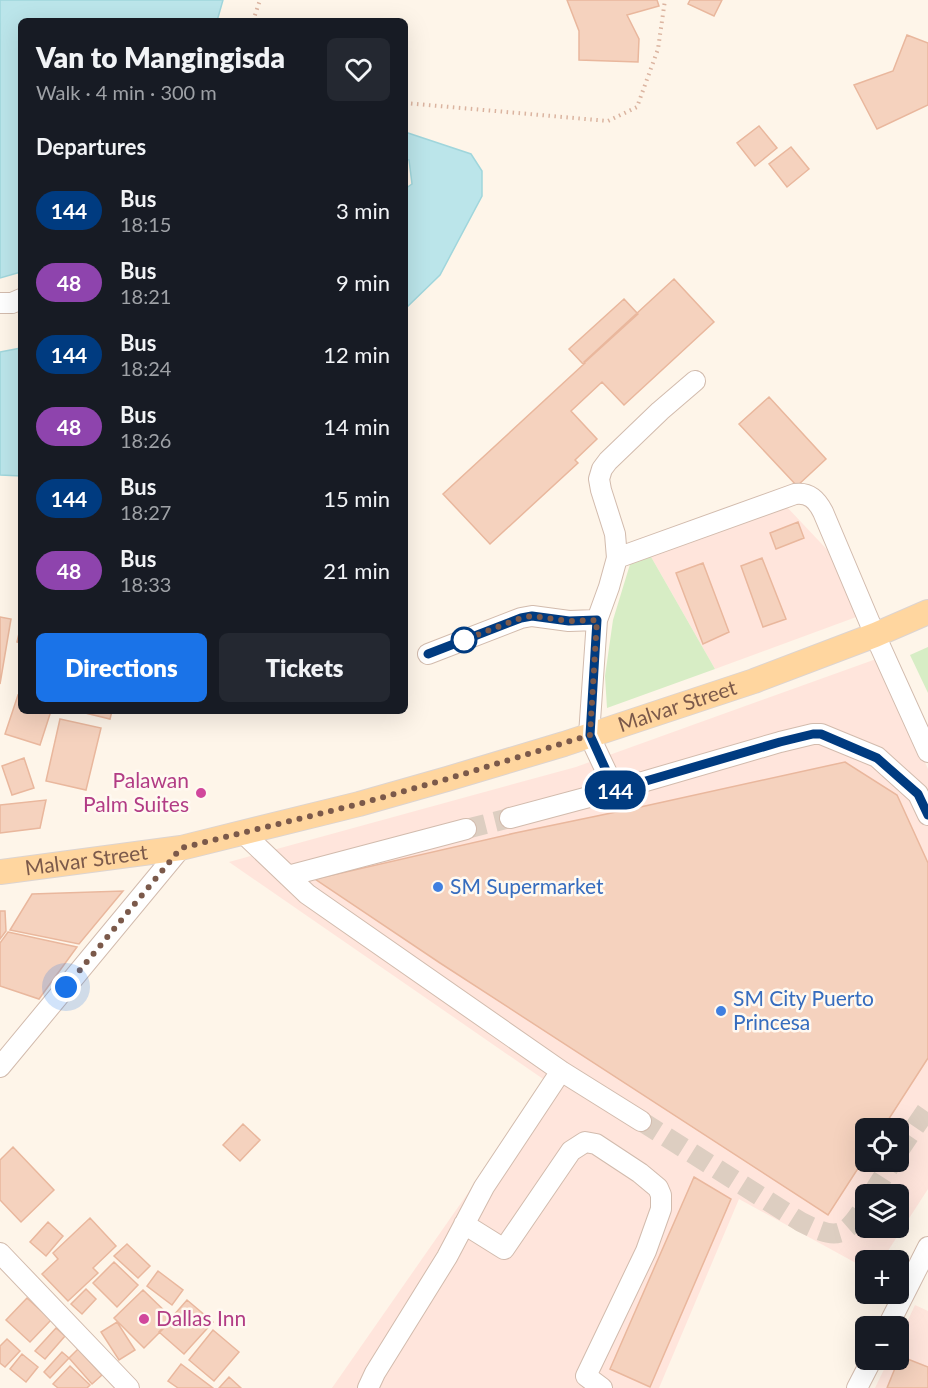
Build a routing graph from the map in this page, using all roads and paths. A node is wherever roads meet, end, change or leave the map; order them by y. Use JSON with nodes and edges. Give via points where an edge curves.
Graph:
{"nodes":[{"id":1,"x":260,"y":0,"type":"edge"},
{"id":2,"x":665,"y":0,"type":"edge"},
{"id":3,"x":254,"y":18,"type":"edge"},
{"id":4,"x":408,"y":103,"type":"edge"},
{"id":5,"x":18,"y":300,"type":"edge"},
{"id":6,"x":0,"y":303,"type":"edge"},
{"id":7,"x":695,"y":381,"type":"dead end"},
{"id":8,"x":617,"y":558,"type":"junction"},
{"id":9,"x":928,"y":612,"type":"edge"},
{"id":10,"x":597,"y":620,"type":"junction"},
{"id":11,"x":875,"y":635,"type":"junction"},
{"id":12,"x":428,"y":654,"type":"dead end"},
{"id":13,"x":590,"y":735,"type":"junction"},
{"id":14,"x":928,"y":752,"type":"edge"},
{"id":15,"x":615,"y":790,"type":"junction"},
{"id":16,"x":928,"y":815,"type":"edge"},
{"id":17,"x":510,"y":818,"type":"tunnel mouth"},
{"id":18,"x":466,"y":829,"type":"tunnel mouth"},
{"id":19,"x":242,"y":832,"type":"junction"},
{"id":20,"x":181,"y":848,"type":"junction"},
{"id":21,"x":0,"y":872,"type":"edge"},
{"id":22,"x":288,"y":876,"type":"junction"},
{"id":23,"x":0,"y":1067,"type":"edge"},
{"id":24,"x":561,"y":1071,"type":"junction"},
{"id":25,"x":641,"y":1121,"type":"tunnel mouth"},
{"id":26,"x":464,"y":1224,"type":"junction"},
{"id":27,"x":928,"y":1247,"type":"edge"},
{"id":28,"x":0,"y":1253,"type":"edge"},
{"id":29,"x":893,"y":1316,"type":"edge"},
{"id":30,"x":866,"y":1370,"type":"edge"},
{"id":31,"x":129,"y":1388,"type":"edge"},
{"id":32,"x":368,"y":1388,"type":"edge"},
{"id":33,"x":602,"y":1388,"type":"edge"},
{"id":34,"x":857,"y":1388,"type":"edge"}],
"edges":[{"from":1,"to":3,"type":"path"},
{"from":2,"to":4,"type":"path","via":[[658,49],[637,107],[608,121]]},
{"from":5,"to":6,"type":"street"},
{"from":7,"to":8,"type":"street","via":[[602,469],[599,479],[615,534]]},
{"from":8,"to":10,"type":"street"},
{"from":8,"to":11,"type":"street","via":[[795,494],[810,496],[823,512]]},
{"from":9,"to":11,"type":"main road","name":"Malvar Street"},
{"from":10,"to":12,"type":"street","via":[[521,618]]},
{"from":10,"to":13,"type":"street"},
{"from":11,"to":13,"type":"main road","name":"Malvar Street","via":[[754,681]]},
{"from":11,"to":14,"type":"street"},
{"from":13,"to":15,"type":"street"},
{"from":13,"to":19,"type":"main road","name":"Malvar Street","via":[[359,804]]},
{"from":15,"to":16,"type":"street","via":[[780,742],[821,734],[877,758],[918,794]]},
{"from":15,"to":17,"type":"street"},
{"from":18,"to":22,"type":"street"},
{"from":19,"to":20,"type":"main road","name":"Malvar Street"},
{"from":19,"to":22,"type":"street"},
{"from":20,"to":21,"type":"main road","name":"Malvar Street"},
{"from":20,"to":23,"type":"street"},
{"from":22,"to":24,"type":"street","via":[[307,894]]},
{"from":24,"to":25,"type":"street"},
{"from":24,"to":26,"type":"street"},
{"from":26,"to":32,"type":"street"},
{"from":26,"to":33,"type":"street","via":[[504,1249],[571,1151],[585,1142],[596,1144],[658,1188],[661,1209],[646,1251],[586,1376]]},
{"from":27,"to":29,"type":"street"},
{"from":28,"to":31,"type":"street"},
{"from":30,"to":34,"type":"street"}]}
